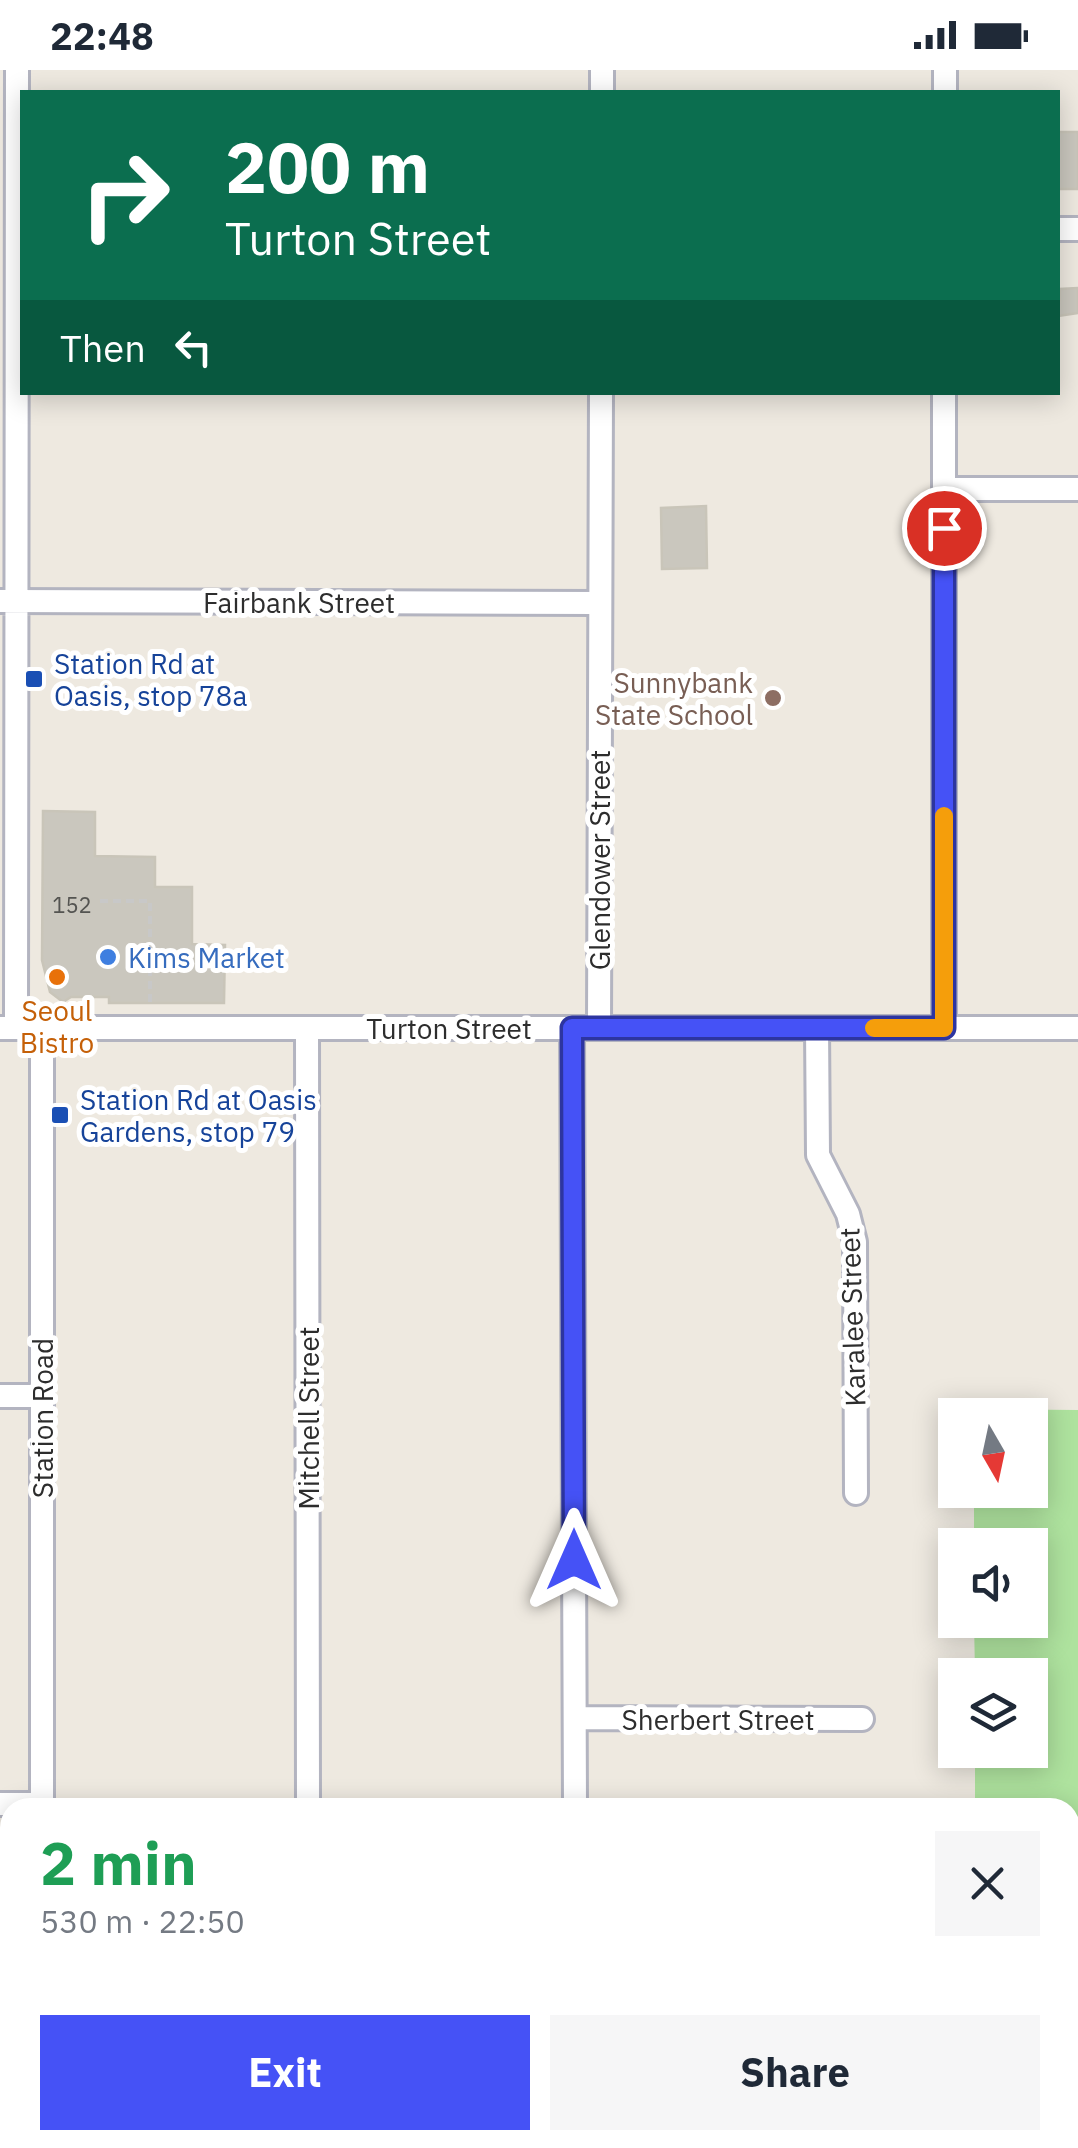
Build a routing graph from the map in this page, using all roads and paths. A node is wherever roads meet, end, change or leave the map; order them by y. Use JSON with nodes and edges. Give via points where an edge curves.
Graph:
{"nodes":[{"id":1,"x":17,"y":70,"type":"edge"},
{"id":2,"x":13,"y":282,"type":"edge"},
{"id":3,"x":601,"y":395,"type":"edge"},
{"id":4,"x":944,"y":395,"type":"edge"},
{"id":5,"x":944,"y":489,"type":"junction"},
{"id":6,"x":1078,"y":489,"type":"edge"},
{"id":7,"x":8,"y":601,"type":"edge"},
{"id":8,"x":598,"y":603,"type":"junction"},
{"id":9,"x":100,"y":901,"type":"dead end"},
{"id":10,"x":150,"y":1006,"type":"dead end"},
{"id":11,"x":8,"y":1028,"type":"edge"},
{"id":12,"x":42,"y":1028,"type":"junction"},
{"id":13,"x":572,"y":1028,"type":"junction"},
{"id":14,"x":599,"y":1028,"type":"junction"},
{"id":15,"x":817,"y":1028,"type":"junction"},
{"id":16,"x":944,"y":1028,"type":"junction"},
{"id":17,"x":1078,"y":1028,"type":"edge"},
{"id":18,"x":307,"y":1029,"type":"junction"},
{"id":19,"x":0,"y":1396,"type":"edge"},
{"id":20,"x":42,"y":1396,"type":"junction"},
{"id":21,"x":856,"y":1493,"type":"dead end"},
{"id":22,"x":575,"y":1718,"type":"junction"},
{"id":23,"x":862,"y":1718,"type":"dead end"},
{"id":24,"x":42,"y":1798,"type":"edge"},
{"id":25,"x":308,"y":1798,"type":"edge"},
{"id":26,"x":575,"y":1798,"type":"edge"}],
"edges":[{"from":1,"to":2,"type":"street"},
{"from":2,"to":7,"type":"street"},
{"from":3,"to":8,"type":"street","name":"Glendower Street"},
{"from":4,"to":5,"type":"street"},
{"from":5,"to":6,"type":"street"},
{"from":5,"to":16,"type":"street"},
{"from":7,"to":8,"type":"street","name":"Fairbank Street"},
{"from":7,"to":11,"type":"street"},
{"from":8,"to":14,"type":"street","name":"Glendower Street"},
{"from":9,"to":10,"type":"path","via":[[150,901]]},
{"from":11,"to":12,"type":"street","name":"Turton Street"},
{"from":12,"to":18,"type":"street","name":"Turton Street"},
{"from":12,"to":20,"type":"street","name":"Station Road"},
{"from":13,"to":14,"type":"street","name":"Turton Street"},
{"from":13,"to":18,"type":"street","name":"Turton Street"},
{"from":13,"to":22,"type":"street"},
{"from":14,"to":15,"type":"street","name":"Turton Street"},
{"from":15,"to":16,"type":"street","name":"Turton Street"},
{"from":15,"to":21,"type":"street","name":"Karalee Street","via":[[818,1155],[855,1242]]},
{"from":16,"to":17,"type":"street","name":"Turton Street"},
{"from":18,"to":25,"type":"street","name":"Mitchell Street"},
{"from":19,"to":20,"type":"street"},
{"from":20,"to":24,"type":"street","name":"Station Road"},
{"from":22,"to":23,"type":"street","name":"Sherbert Street"},
{"from":22,"to":26,"type":"street"}]}
